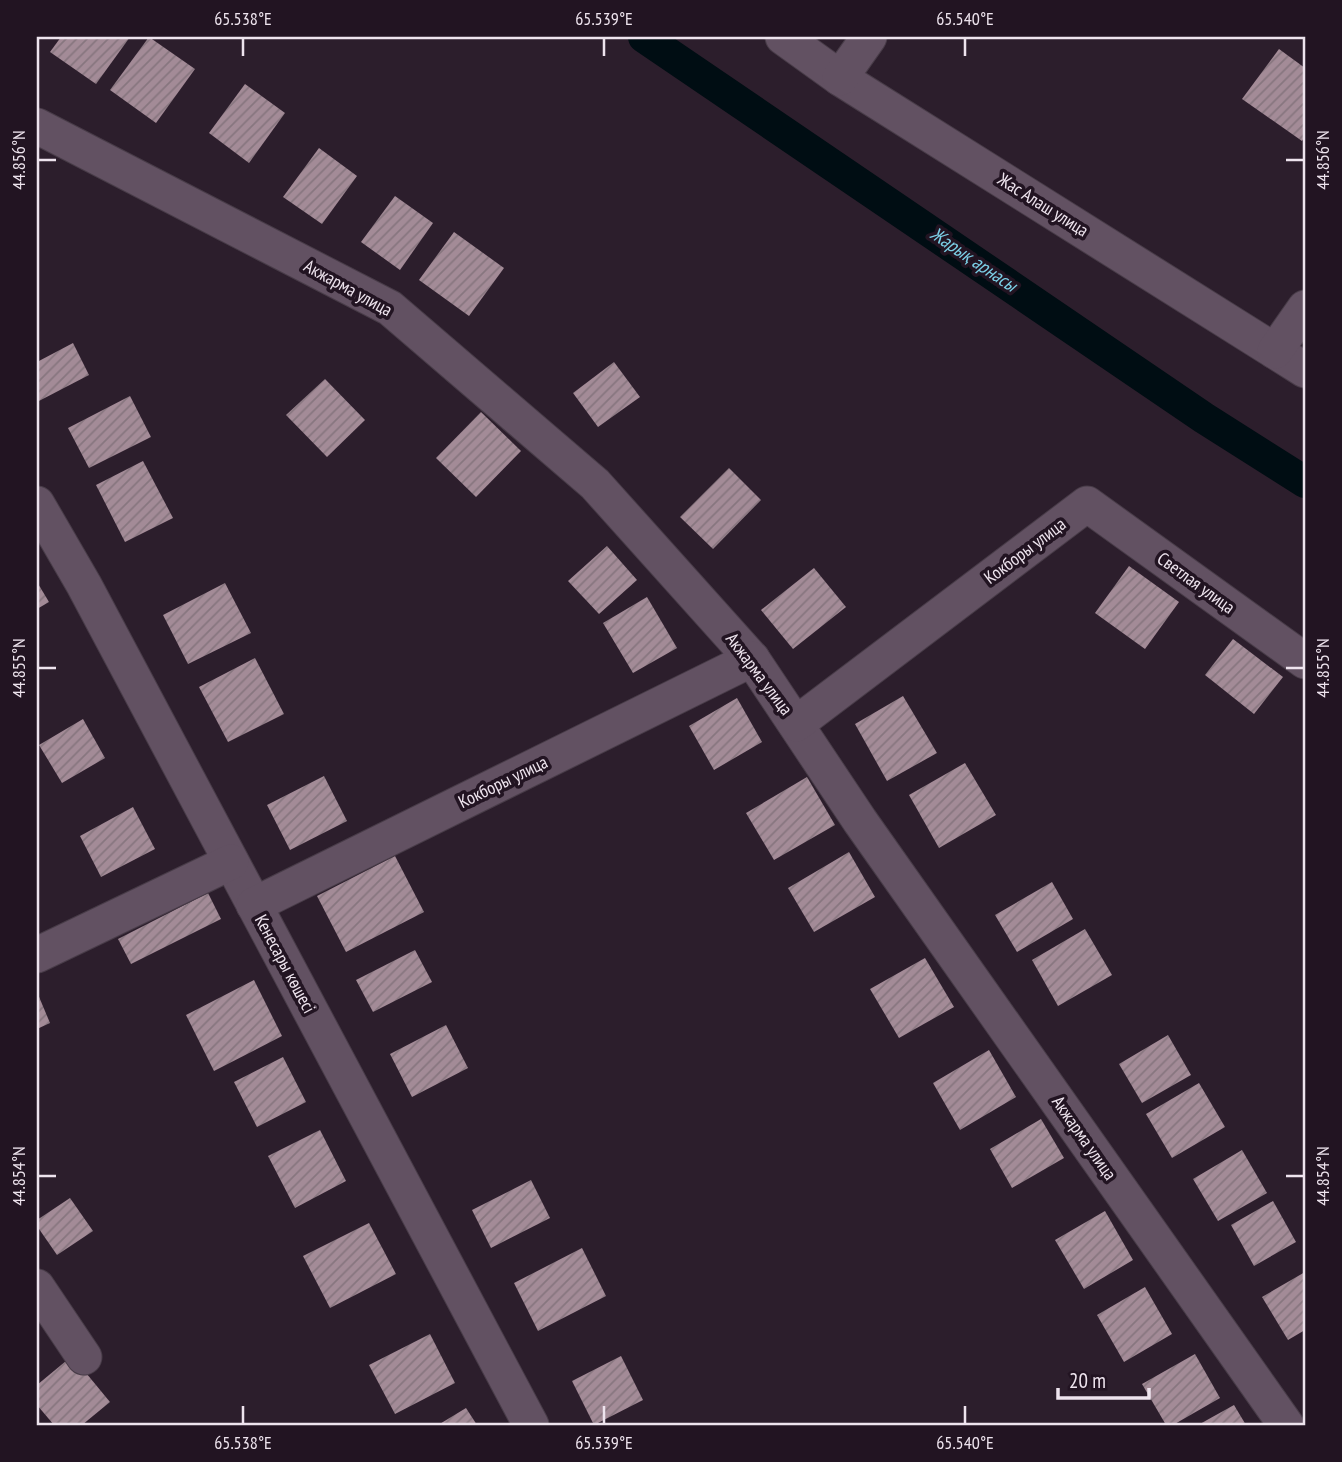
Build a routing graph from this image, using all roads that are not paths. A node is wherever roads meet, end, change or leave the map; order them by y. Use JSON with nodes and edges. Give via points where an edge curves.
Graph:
{"nodes":[{"id":1,"x":783,"y":37,"type":"edge"},
{"id":2,"x":869,"y":37,"type":"edge"},
{"id":3,"x":840,"y":78,"type":"junction"},
{"id":4,"x":37,"y":126,"type":"edge"},
{"id":5,"x":1305,"y":308,"type":"edge"},
{"id":6,"x":1275,"y":351,"type":"junction"},
{"id":7,"x":1305,"y":370,"type":"edge"},
{"id":8,"x":37,"y":504,"type":"edge"},
{"id":9,"x":1087,"y":504,"type":"joint"},
{"id":10,"x":752,"y":659,"type":"junction"},
{"id":11,"x":1305,"y":661,"type":"edge"},
{"id":12,"x":796,"y":724,"type":"junction"},
{"id":13,"x":231,"y":862,"type":"junction"},
{"id":14,"x":254,"y":905,"type":"junction"},
{"id":15,"x":37,"y":955,"type":"edge"},
{"id":16,"x":37,"y":1287,"type":"edge"},
{"id":17,"x":84,"y":1357,"type":"dead end"},
{"id":18,"x":531,"y":1425,"type":"edge"},
{"id":19,"x":1286,"y":1425,"type":"edge"}],
"edges":[{"from":1,"to":3,"type":"street","name":"Жас Алаш улица"},
{"from":2,"to":3,"type":"street"},
{"from":3,"to":6,"type":"street","name":"Жас Алаш улица"},
{"from":4,"to":10,"type":"street","name":"Акжарма улица","via":[[390,308],[595,484]]},
{"from":5,"to":6,"type":"street"},
{"from":6,"to":7,"type":"street","name":"Жас Алаш улица"},
{"from":8,"to":13,"type":"street","name":"Кенесары көшесі"},
{"from":9,"to":11,"type":"street","name":"Светлая улица"},
{"from":9,"to":12,"type":"street","name":"Кокборы улица"},
{"from":10,"to":12,"type":"street","name":"Акжарма улица"},
{"from":10,"to":14,"type":"street","name":"Кокборы улица"},
{"from":12,"to":19,"type":"street","name":"Акжарма улица"},
{"from":13,"to":14,"type":"street","name":"Кенесары көшесі"},
{"from":13,"to":15,"type":"street"},
{"from":14,"to":18,"type":"street","name":"Кенесары көшесі"},
{"from":16,"to":17,"type":"street"}]}
